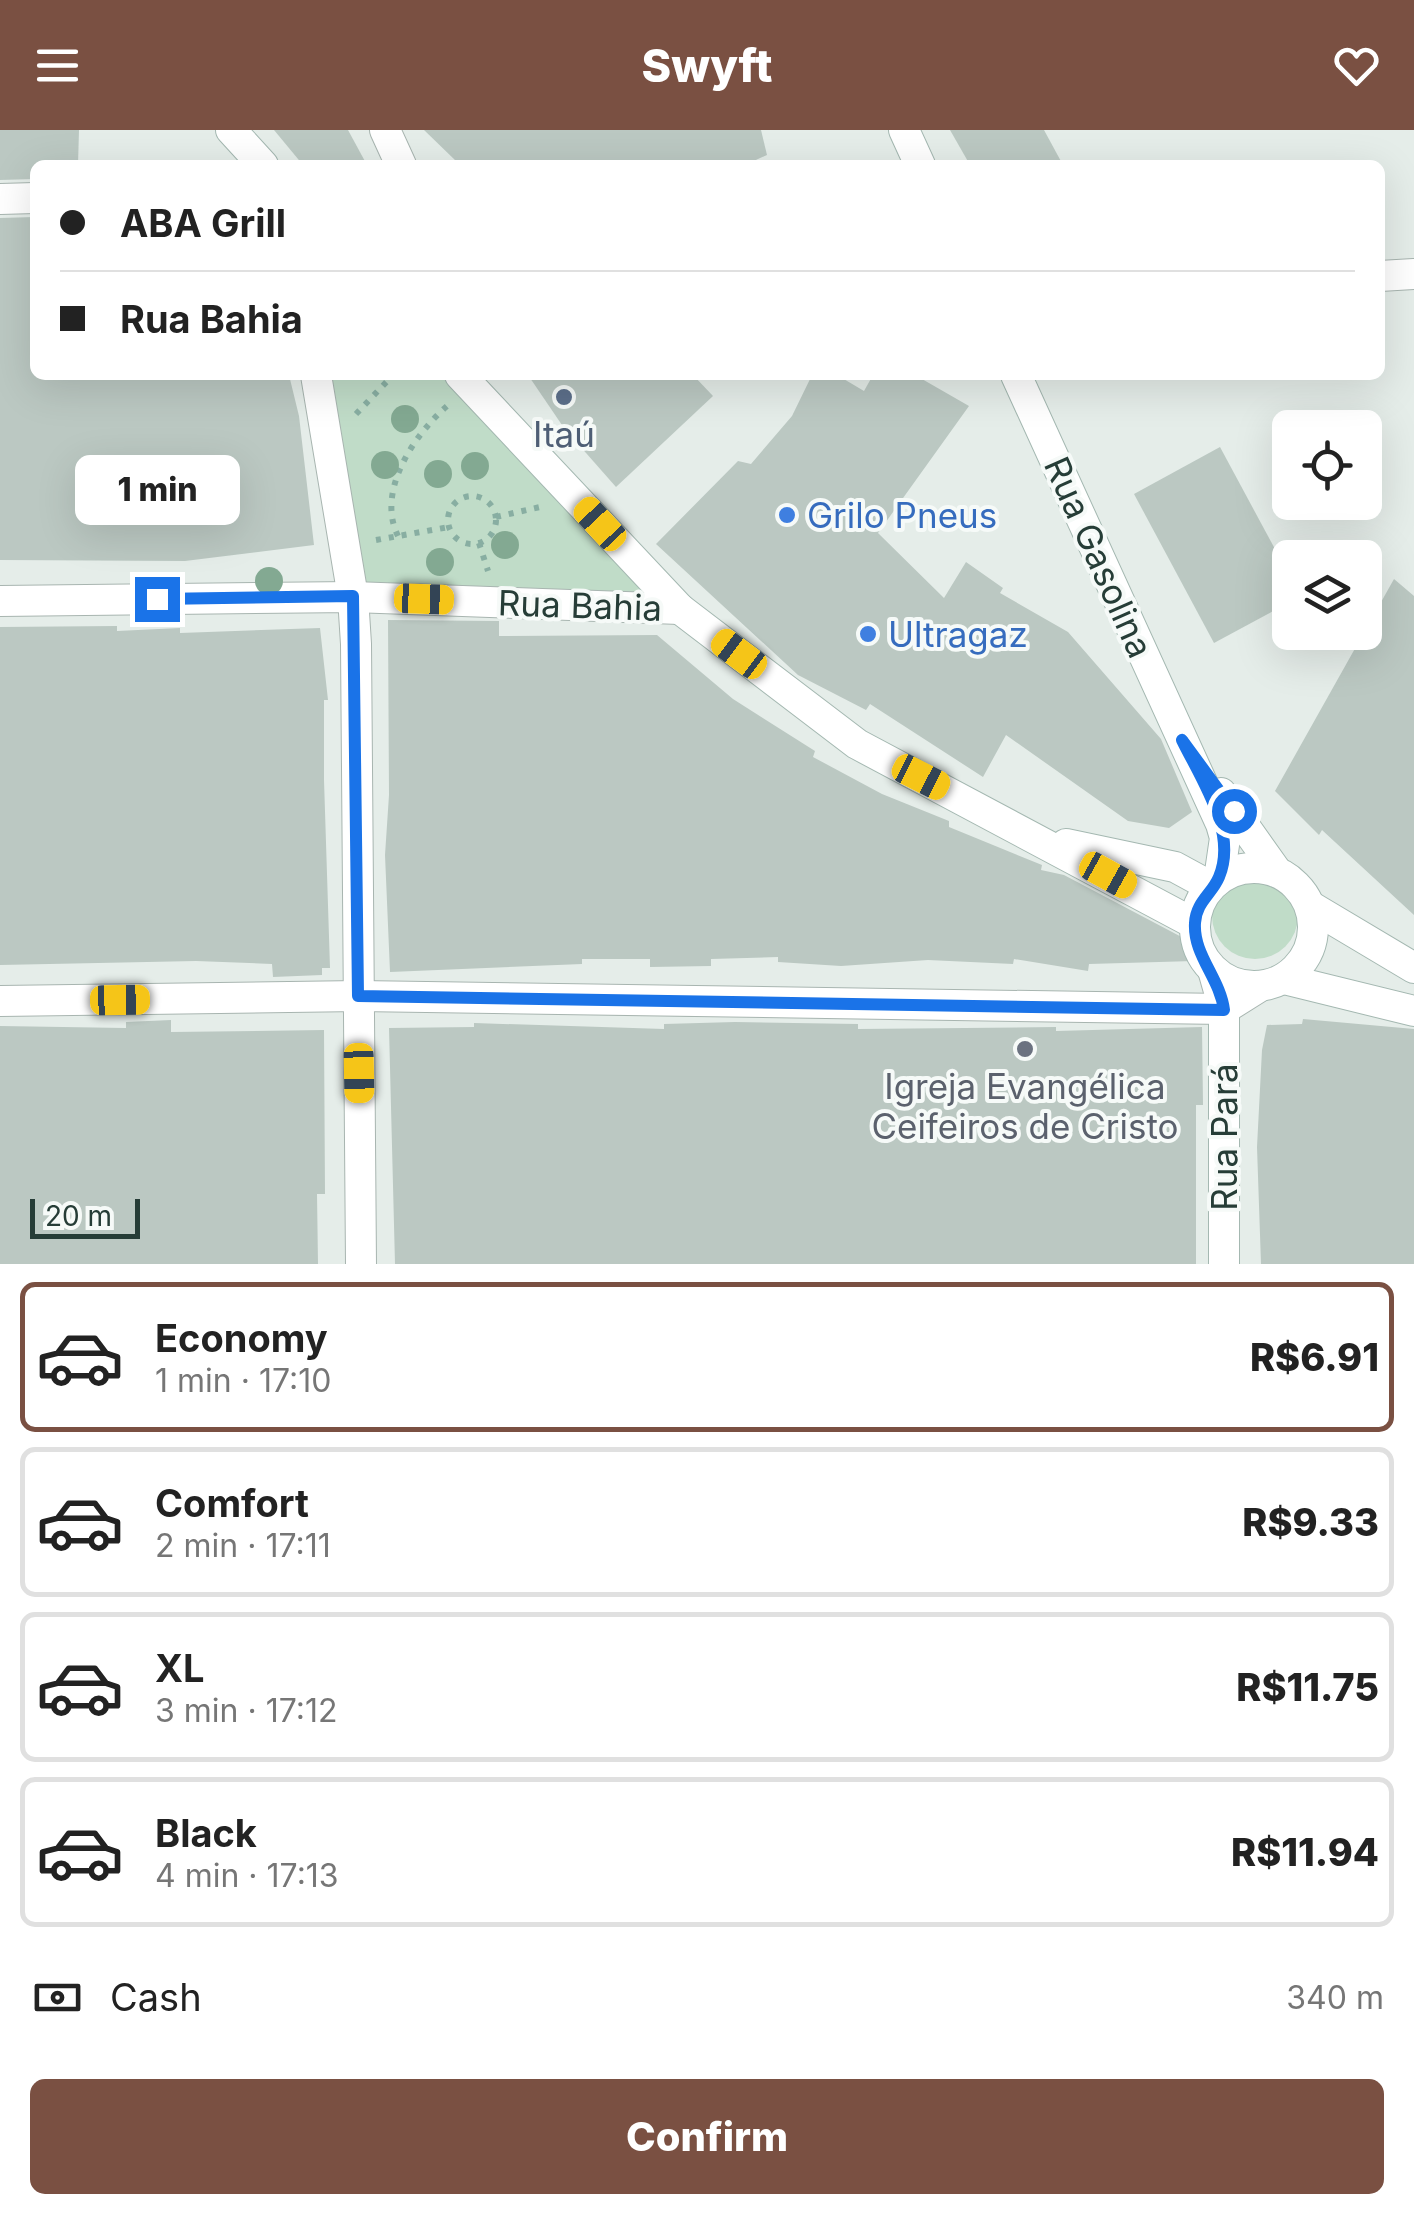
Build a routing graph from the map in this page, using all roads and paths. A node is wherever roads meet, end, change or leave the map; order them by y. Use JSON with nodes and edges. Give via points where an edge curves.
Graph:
{"nodes":[{"id":1,"x":230,"y":130,"type":"edge"},
{"id":2,"x":385,"y":130,"type":"edge"},
{"id":3,"x":904,"y":130,"type":"edge"},
{"id":4,"x":258,"y":160,"type":"edge"},
{"id":5,"x":399,"y":160,"type":"edge"},
{"id":6,"x":918,"y":160,"type":"edge"},
{"id":7,"x":30,"y":198,"type":"edge"},
{"id":8,"x":0,"y":199,"type":"edge"},
{"id":9,"x":1414,"y":274,"type":"edge"},
{"id":10,"x":1385,"y":276,"type":"edge"},
{"id":11,"x":317,"y":380,"type":"edge"},
{"id":12,"x":388,"y":380,"type":"edge"},
{"id":13,"x":1018,"y":380,"type":"edge"},
{"id":14,"x":456,"y":388,"type":"edge"},
{"id":15,"x":352,"y":418,"type":"dead end"},
{"id":16,"x":551,"y":505,"type":"dead end"},
{"id":17,"x":496,"y":518,"type":"junction"},
{"id":18,"x":449,"y":526,"type":"junction"},
{"id":19,"x":398,"y":536,"type":"junction"},
{"id":20,"x":360,"y":543,"type":"dead end"},
{"id":21,"x":353,"y":596,"type":"junction"},
{"id":22,"x":0,"y":601,"type":"edge"},
{"id":23,"x":680,"y":609,"type":"junction"},
{"id":24,"x":1182,"y":740,"type":"junction"},
{"id":25,"x":1050,"y":843,"type":"junction"},
{"id":26,"x":1278,"y":872,"type":"junction"},
{"id":27,"x":1214,"y":883,"type":"junction"},
{"id":28,"x":1310,"y":906,"type":"junction"},
{"id":29,"x":1195,"y":924,"type":"junction"},
{"id":30,"x":1414,"y":968,"type":"edge"},
{"id":31,"x":1212,"y":970,"type":"junction"},
{"id":32,"x":1271,"y":983,"type":"junction"},
{"id":33,"x":358,"y":996,"type":"junction"},
{"id":34,"x":0,"y":1001,"type":"edge"},
{"id":35,"x":1224,"y":1010,"type":"junction"},
{"id":36,"x":1414,"y":1011,"type":"edge"},
{"id":37,"x":360,"y":1264,"type":"edge"},
{"id":38,"x":1224,"y":1264,"type":"edge"}],
"edges":[{"from":1,"to":4,"type":"street"},
{"from":2,"to":5,"type":"street"},
{"from":3,"to":6,"type":"street"},
{"from":7,"to":8,"type":"street"},
{"from":9,"to":10,"type":"street"},
{"from":11,"to":21,"type":"street"},
{"from":12,"to":15,"type":"path"},
{"from":13,"to":24,"type":"street","name":"Rua Gasolina"},
{"from":14,"to":19,"type":"path","via":[[402,467],[390,519]]},
{"from":14,"to":23,"type":"street"},
{"from":16,"to":17,"type":"path"},
{"from":17,"to":18,"type":"path","via":[[492,534],[479,543],[464,543]]},
{"from":17,"to":18,"type":"path","via":[[488,503],[466,497],[454,505]]},
{"from":18,"to":19,"type":"path"},
{"from":19,"to":20,"type":"path"},
{"from":21,"to":22,"type":"street","name":"Rua Bahia"},
{"from":21,"to":23,"type":"street","name":"Rua Bahia"},
{"from":21,"to":33,"type":"street"},
{"from":23,"to":25,"type":"street","via":[[857,744]]},
{"from":24,"to":26,"type":"street"},
{"from":24,"to":27,"type":"street","via":[[1225,838]]},
{"from":25,"to":27,"type":"street","via":[[1094,847]]},
{"from":25,"to":29,"type":"street"},
{"from":26,"to":27,"type":"street","via":[[1246,867]]},
{"from":26,"to":28,"type":"street"},
{"from":27,"to":29,"type":"street"},
{"from":28,"to":30,"type":"street"},
{"from":28,"to":32,"type":"street","via":[[1313,939],[1307,955]]},
{"from":29,"to":31,"type":"street"},
{"from":31,"to":32,"type":"street","via":[[1242,986]]},
{"from":31,"to":35,"type":"street","name":"Rua Pará"},
{"from":32,"to":35,"type":"street"},
{"from":32,"to":36,"type":"street"},
{"from":33,"to":34,"type":"street"},
{"from":33,"to":35,"type":"street"},
{"from":33,"to":37,"type":"street"},
{"from":35,"to":38,"type":"street","name":"Rua Pará"}]}
